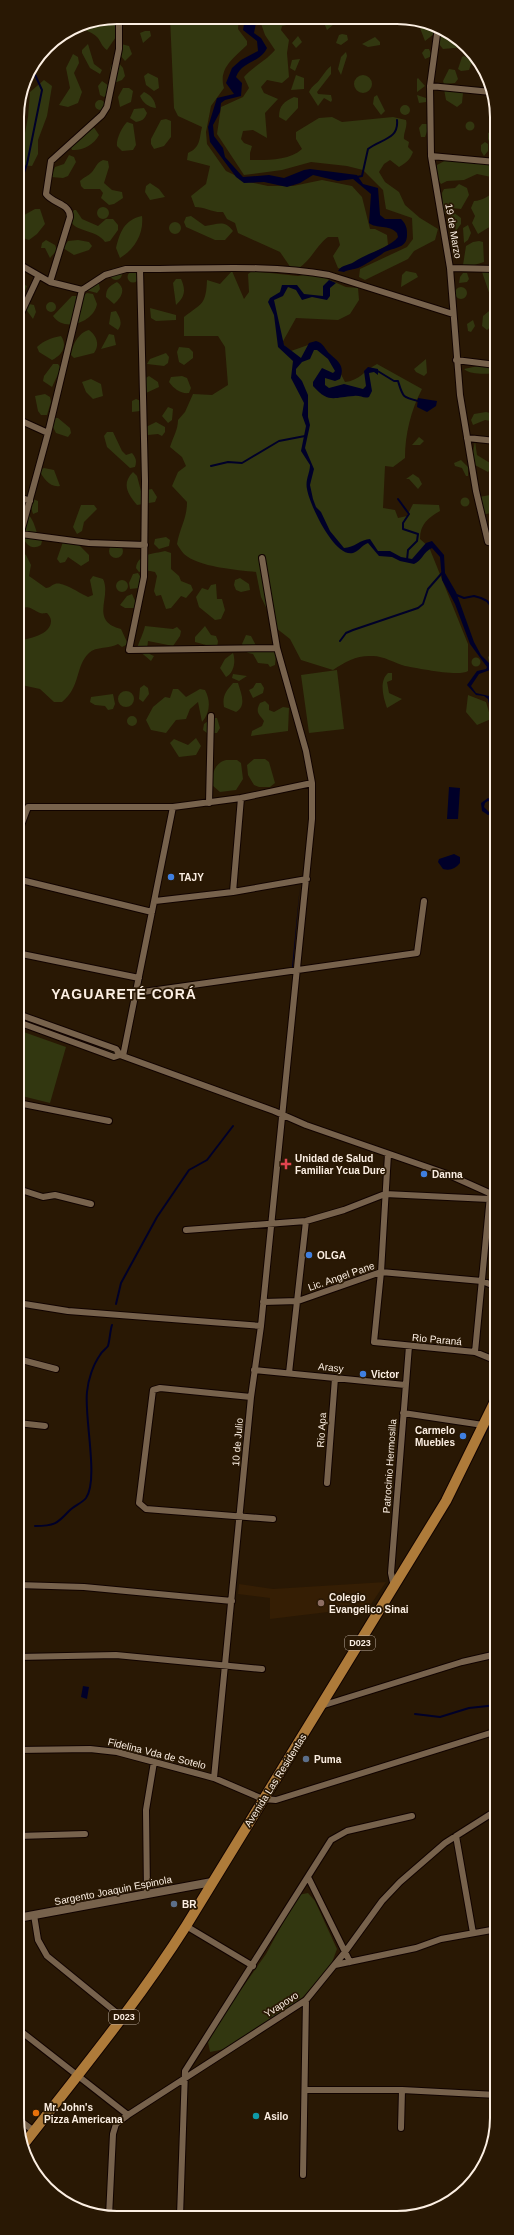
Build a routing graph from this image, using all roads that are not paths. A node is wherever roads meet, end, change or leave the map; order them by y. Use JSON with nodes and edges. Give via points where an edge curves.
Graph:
{"nodes":[{"id":1,"x":119,"y":24,"type":"edge"},
{"id":2,"x":437,"y":33,"type":"edge"},
{"id":3,"x":430,"y":86,"type":"junction"},
{"id":4,"x":486,"y":92,"type":"edge"},
{"id":5,"x":430,"y":156,"type":"junction"},
{"id":6,"x":490,"y":161,"type":"edge"},
{"id":7,"x":24,"y":268,"type":"edge"},
{"id":8,"x":450,"y":268,"type":"junction"},
{"id":9,"x":140,"y":269,"type":"junction"},
{"id":10,"x":490,"y":269,"type":"edge"},
{"id":11,"x":38,"y":277,"type":"junction"},
{"id":12,"x":50,"y":282,"type":"junction"},
{"id":13,"x":82,"y":290,"type":"junction"},
{"id":14,"x":24,"y":307,"type":"edge"},
{"id":15,"x":453,"y":314,"type":"junction"},
{"id":16,"x":456,"y":360,"type":"junction"},
{"id":17,"x":490,"y":364,"type":"edge"},
{"id":18,"x":24,"y":422,"type":"edge"},
{"id":19,"x":48,"y":433,"type":"junction"},
{"id":20,"x":466,"y":438,"type":"junction"},
{"id":21,"x":490,"y":440,"type":"edge"},
{"id":22,"x":24,"y":499,"type":"edge"},
{"id":23,"x":30,"y":501,"type":"junction"},
{"id":24,"x":24,"y":526,"type":"edge"},
{"id":25,"x":24,"y":534,"type":"edge"},
{"id":26,"x":490,"y":542,"type":"edge"},
{"id":27,"x":145,"y":545,"type":"junction"},
{"id":28,"x":262,"y":558,"type":"dead end"},
{"id":29,"x":277,"y":648,"type":"junction"},
{"id":30,"x":211,"y":716,"type":"dead end"},
{"id":31,"x":312,"y":783,"type":"junction"},
{"id":32,"x":241,"y":798,"type":"junction"},
{"id":33,"x":209,"y":802,"type":"junction"},
{"id":34,"x":173,"y":807,"type":"junction"},
{"id":35,"x":24,"y":818,"type":"edge"},
{"id":36,"x":24,"y":880,"type":"edge"},
{"id":37,"x":307,"y":880,"type":"junction"},
{"id":38,"x":233,"y":892,"type":"junction"},
{"id":39,"x":155,"y":901,"type":"junction"},
{"id":40,"x":424,"y":901,"type":"dead end"},
{"id":41,"x":152,"y":912,"type":"junction"},
{"id":42,"x":24,"y":954,"type":"edge"},
{"id":43,"x":297,"y":971,"type":"junction"},
{"id":44,"x":139,"y":978,"type":"junction"},
{"id":45,"x":136,"y":993,"type":"junction"},
{"id":46,"x":24,"y":1016,"type":"edge"},
{"id":47,"x":33,"y":1019,"type":"junction"},
{"id":48,"x":24,"y":1024,"type":"edge"},
{"id":49,"x":30,"y":1027,"type":"junction"},
{"id":50,"x":121,"y":1056,"type":"junction"},
{"id":51,"x":24,"y":1104,"type":"edge"},
{"id":52,"x":282,"y":1111,"type":"junction"},
{"id":53,"x":109,"y":1121,"type":"dead end"},
{"id":54,"x":388,"y":1154,"type":"junction"},
{"id":55,"x":24,"y":1191,"type":"edge"},
{"id":56,"x":386,"y":1194,"type":"junction"},
{"id":57,"x":490,"y":1195,"type":"edge"},
{"id":58,"x":490,"y":1196,"type":"edge"},
{"id":59,"x":91,"y":1204,"type":"dead end"},
{"id":60,"x":490,"y":1213,"type":"edge"},
{"id":61,"x":306,"y":1221,"type":"junction"},
{"id":62,"x":271,"y":1224,"type":"junction"},
{"id":63,"x":186,"y":1230,"type":"dead end"},
{"id":64,"x":381,"y":1272,"type":"junction"},
{"id":65,"x":482,"y":1281,"type":"junction"},
{"id":66,"x":490,"y":1284,"type":"edge"},
{"id":67,"x":298,"y":1301,"type":"junction"},
{"id":68,"x":263,"y":1302,"type":"junction"},
{"id":69,"x":24,"y":1304,"type":"edge"},
{"id":70,"x":261,"y":1326,"type":"junction"},
{"id":71,"x":409,"y":1346,"type":"junction"},
{"id":72,"x":475,"y":1352,"type":"junction"},
{"id":73,"x":490,"y":1359,"type":"edge"},
{"id":74,"x":24,"y":1361,"type":"edge"},
{"id":75,"x":56,"y":1370,"type":"dead end"},
{"id":76,"x":254,"y":1370,"type":"junction"},
{"id":77,"x":289,"y":1373,"type":"junction"},
{"id":78,"x":335,"y":1378,"type":"junction"},
{"id":79,"x":405,"y":1385,"type":"junction"},
{"id":80,"x":251,"y":1398,"type":"junction"},
{"id":81,"x":490,"y":1410,"type":"edge"},
{"id":82,"x":403,"y":1413,"type":"junction"},
{"id":83,"x":24,"y":1424,"type":"edge"},
{"id":84,"x":483,"y":1425,"type":"junction"},
{"id":85,"x":45,"y":1426,"type":"dead end"},
{"id":86,"x":327,"y":1483,"type":"dead end"},
{"id":87,"x":241,"y":1516,"type":"junction"},
{"id":88,"x":273,"y":1519,"type":"dead end"},
{"id":89,"x":24,"y":1585,"type":"edge"},
{"id":90,"x":394,"y":1587,"type":"junction"},
{"id":91,"x":232,"y":1601,"type":"junction"},
{"id":92,"x":490,"y":1656,"type":"edge"},
{"id":93,"x":24,"y":1657,"type":"edge"},
{"id":94,"x":224,"y":1665,"type":"junction"},
{"id":95,"x":262,"y":1669,"type":"dead end"},
{"id":96,"x":321,"y":1706,"type":"junction"},
{"id":97,"x":490,"y":1733,"type":"edge"},
{"id":98,"x":24,"y":1750,"type":"edge"},
{"id":99,"x":154,"y":1762,"type":"junction"},
{"id":100,"x":214,"y":1778,"type":"junction"},
{"id":101,"x":263,"y":1800,"type":"junction"},
{"id":102,"x":490,"y":1814,"type":"edge"},
{"id":103,"x":412,"y":1816,"type":"dead end"},
{"id":104,"x":85,"y":1834,"type":"dead end"},
{"id":105,"x":24,"y":1836,"type":"edge"},
{"id":106,"x":456,"y":1836,"type":"junction"},
{"id":107,"x":309,"y":1879,"type":"junction"},
{"id":108,"x":212,"y":1882,"type":"junction"},
{"id":109,"x":147,"y":1893,"type":"junction"},
{"id":110,"x":34,"y":1915,"type":"junction"},
{"id":111,"x":24,"y":1917,"type":"edge"},
{"id":112,"x":186,"y":1926,"type":"junction"},
{"id":113,"x":490,"y":1930,"type":"edge"},
{"id":114,"x":473,"y":1933,"type":"junction"},
{"id":115,"x":345,"y":1952,"type":"junction"},
{"id":116,"x":350,"y":1962,"type":"junction"},
{"id":117,"x":334,"y":1965,"type":"junction"},
{"id":118,"x":253,"y":1966,"type":"junction"},
{"id":119,"x":306,"y":2000,"type":"junction"},
{"id":120,"x":123,"y":2018,"type":"junction"},
{"id":121,"x":24,"y":2034,"type":"edge"},
{"id":122,"x":78,"y":2075,"type":"junction"},
{"id":123,"x":184,"y":2080,"type":"junction"},
{"id":124,"x":305,"y":2090,"type":"junction"},
{"id":125,"x":402,"y":2090,"type":"junction"},
{"id":126,"x":490,"y":2095,"type":"edge"},
{"id":127,"x":128,"y":2115,"type":"junction"},
{"id":128,"x":25,"y":2124,"type":"edge"},
{"id":129,"x":401,"y":2128,"type":"dead end"},
{"id":130,"x":34,"y":2132,"type":"junction"},
{"id":131,"x":27,"y":2140,"type":"edge"},
{"id":132,"x":303,"y":2175,"type":"dead end"},
{"id":133,"x":109,"y":2211,"type":"edge"},
{"id":134,"x":180,"y":2211,"type":"edge"}],
"edges":[{"from":1,"to":12,"type":"street","via":[[119,49],[107,107],[102,115],[50,162],[48,167],[46,194],[53,201],[66,207],[70,217]]},
{"from":2,"to":3,"type":"street","name":"19 de Marzo"},
{"from":3,"to":4,"type":"street"},
{"from":3,"to":5,"type":"street","name":"19 de Marzo"},
{"from":5,"to":6,"type":"street"},
{"from":5,"to":8,"type":"street","name":"19 de Marzo"},
{"from":7,"to":11,"type":"street"},
{"from":8,"to":10,"type":"street"},
{"from":8,"to":15,"type":"street","name":"19 de Marzo"},
{"from":9,"to":13,"type":"street","via":[[117,270]]},
{"from":9,"to":15,"type":"street","via":[[282,269],[329,275]]},
{"from":9,"to":27,"type":"street"},
{"from":11,"to":12,"type":"street"},
{"from":11,"to":14,"type":"street"},
{"from":12,"to":13,"type":"street"},
{"from":13,"to":19,"type":"street"},
{"from":15,"to":16,"type":"street","name":"19 de Marzo"},
{"from":16,"to":17,"type":"street"},
{"from":16,"to":20,"type":"street","name":"19 de Marzo"},
{"from":18,"to":19,"type":"street"},
{"from":19,"to":23,"type":"street"},
{"from":20,"to":21,"type":"street"},
{"from":20,"to":26,"type":"street","name":"19 de Marzo"},
{"from":22,"to":23,"type":"street"},
{"from":23,"to":24,"type":"street"},
{"from":25,"to":27,"type":"street","via":[[90,543]]},
{"from":27,"to":29,"type":"street","via":[[144,577],[130,650]]},
{"from":28,"to":29,"type":"street","name":"10 de Julio"},
{"from":29,"to":31,"type":"street","name":"10 de Julio","via":[[306,751]]},
{"from":30,"to":33,"type":"street"},
{"from":31,"to":32,"type":"street"},
{"from":31,"to":37,"type":"street","name":"10 de Julio"},
{"from":32,"to":33,"type":"street"},
{"from":32,"to":38,"type":"street"},
{"from":33,"to":34,"type":"street"},
{"from":34,"to":35,"type":"street","via":[[28,807]]},
{"from":34,"to":39,"type":"street"},
{"from":36,"to":41,"type":"street"},
{"from":37,"to":38,"type":"street"},
{"from":37,"to":43,"type":"street","name":"10 de Julio"},
{"from":38,"to":39,"type":"street"},
{"from":39,"to":41,"type":"street"},
{"from":40,"to":43,"type":"street","via":[[417,953]]},
{"from":41,"to":44,"type":"street"},
{"from":42,"to":44,"type":"street"},
{"from":43,"to":45,"type":"street"},
{"from":43,"to":52,"type":"street","name":"10 de Julio"},
{"from":44,"to":45,"type":"street"},
{"from":45,"to":50,"type":"street"},
{"from":46,"to":47,"type":"street"},
{"from":47,"to":49,"type":"street"},
{"from":47,"to":50,"type":"street","via":[[116,1049]]},
{"from":48,"to":49,"type":"street"},
{"from":49,"to":50,"type":"street","via":[[114,1057]]},
{"from":50,"to":52,"type":"street"},
{"from":51,"to":53,"type":"street"},
{"from":52,"to":54,"type":"street","via":[[306,1126]]},
{"from":52,"to":62,"type":"street","name":"10 de Julio"},
{"from":54,"to":56,"type":"street"},
{"from":54,"to":57,"type":"street","via":[[447,1174]]},
{"from":55,"to":59,"type":"street","via":[[43,1197],[55,1195]]},
{"from":56,"to":58,"type":"street"},
{"from":56,"to":61,"type":"street"},
{"from":56,"to":64,"type":"street"},
{"from":60,"to":65,"type":"street"},
{"from":61,"to":62,"type":"street"},
{"from":61,"to":67,"type":"street"},
{"from":62,"to":63,"type":"street"},
{"from":62,"to":68,"type":"street","name":"10 de Julio"},
{"from":64,"to":65,"type":"street","name":"Lic. Angel Pane"},
{"from":64,"to":67,"type":"street","name":"Lic. Angel Pane"},
{"from":64,"to":71,"type":"street","name":"Rio Paraná","via":[[374,1342]]},
{"from":65,"to":66,"type":"street","name":"Lic. Angel Pane"},
{"from":65,"to":72,"type":"street"},
{"from":67,"to":68,"type":"street","name":"Lic. Angel Pane"},
{"from":67,"to":77,"type":"street"},
{"from":68,"to":70,"type":"street","name":"10 de Julio"},
{"from":69,"to":70,"type":"street","via":[[68,1311]]},
{"from":70,"to":76,"type":"street","name":"10 de Julio"},
{"from":71,"to":72,"type":"street","name":"Rio Paraná"},
{"from":71,"to":79,"type":"street","name":"Patrocinio Hermosilla"},
{"from":72,"to":73,"type":"street","name":"Rio Paraná"},
{"from":74,"to":75,"type":"street"},
{"from":76,"to":77,"type":"street","name":"Arasy"},
{"from":76,"to":80,"type":"street","name":"10 de Julio"},
{"from":77,"to":78,"type":"street","name":"Arasy"},
{"from":78,"to":79,"type":"street","name":"Arasy"},
{"from":78,"to":86,"type":"street","name":"Rio Apa"},
{"from":79,"to":82,"type":"street","name":"Patrocinio Hermosilla"},
{"from":80,"to":87,"type":"street","name":"10 de Julio"},
{"from":80,"to":87,"type":"street","via":[[160,1388],[153,1390],[138,1499],[140,1506],[146,1509]]},
{"from":81,"to":84,"type":"main road","name":"Avenida Las Residentas","number":"D023"},
{"from":82,"to":84,"type":"street"},
{"from":82,"to":90,"type":"street","name":"Patrocinio Hermosilla","via":[[391,1573]]},
{"from":83,"to":85,"type":"street"},
{"from":84,"to":90,"type":"main road","name":"Avenida Las Residentas","number":"D023","via":[[446,1501]]},
{"from":87,"to":88,"type":"street"},
{"from":87,"to":91,"type":"street","name":"10 de Julio"},
{"from":89,"to":91,"type":"street","via":[[84,1586]]},
{"from":90,"to":96,"type":"main road","name":"Avenida Las Residentas","number":"D023"},
{"from":91,"to":94,"type":"street","name":"10 de Julio"},
{"from":92,"to":96,"type":"street"},
{"from":93,"to":94,"type":"street","via":[[116,1655]]},
{"from":94,"to":95,"type":"street"},
{"from":94,"to":100,"type":"street","name":"10 de Julio"},
{"from":96,"to":101,"type":"main road","name":"Avenida Las Residentas","number":"D023"},
{"from":97,"to":101,"type":"street","via":[[276,1800]]},
{"from":98,"to":99,"type":"street","name":"Fidelina Vda de Sotelo","via":[[102,1750]]},
{"from":99,"to":100,"type":"street","name":"Fidelina Vda de Sotelo"},
{"from":99,"to":109,"type":"street","via":[[146,1817]]},
{"from":100,"to":101,"type":"street","name":"Fidelina Vda de Sotelo"},
{"from":101,"to":108,"type":"main road","name":"Avenida Las Residentas","number":"D023"},
{"from":102,"to":106,"type":"street","name":"Yvapovo"},
{"from":103,"to":107,"type":"street","via":[[338,1835],[325,1849]]},
{"from":104,"to":105,"type":"street"},
{"from":106,"to":114,"type":"street"},
{"from":106,"to":115,"type":"street","name":"Yvapovo","via":[[400,1882],[382,1901]]},
{"from":107,"to":115,"type":"street"},
{"from":107,"to":118,"type":"street"},
{"from":108,"to":109,"type":"street","name":"Sargento Joaquin Espinola"},
{"from":108,"to":112,"type":"main road","name":"Avenida Las Residentas","number":"D023"},
{"from":109,"to":110,"type":"street","name":"Sargento Joaquin Espinola"},
{"from":110,"to":111,"type":"street","name":"Sargento Joaquin Espinola"},
{"from":110,"to":120,"type":"street","via":[[38,1940],[47,1956]]},
{"from":112,"to":118,"type":"street"},
{"from":112,"to":120,"type":"main road","name":"Avenida Las Residentas","number":"D023"},
{"from":113,"to":114,"type":"street"},
{"from":114,"to":116,"type":"street"},
{"from":115,"to":116,"type":"street"},
{"from":115,"to":117,"type":"street","name":"Yvapovo"},
{"from":116,"to":117,"type":"street"},
{"from":117,"to":119,"type":"street","name":"Yvapovo"},
{"from":118,"to":123,"type":"street","via":[[185,2071]]},
{"from":119,"to":123,"type":"street","name":"Yvapovo"},
{"from":119,"to":124,"type":"street"},
{"from":120,"to":122,"type":"main road","name":"Avenida Las Residentas","number":"D023"},
{"from":121,"to":122,"type":"street"},
{"from":122,"to":127,"type":"street"},
{"from":122,"to":130,"type":"main road","name":"Avenida Las Residentas","number":"D023"},
{"from":123,"to":127,"type":"street","name":"Yvapovo"},
{"from":123,"to":134,"type":"street"},
{"from":124,"to":125,"type":"street"},
{"from":124,"to":132,"type":"street"},
{"from":125,"to":126,"type":"street"},
{"from":125,"to":129,"type":"street"},
{"from":127,"to":133,"type":"street","name":"Yvapovo","via":[[116,2124],[113,2134]]},
{"from":128,"to":130,"type":"street"},
{"from":130,"to":131,"type":"main road","name":"Avenida Las Residentas","number":"D023"}]}
